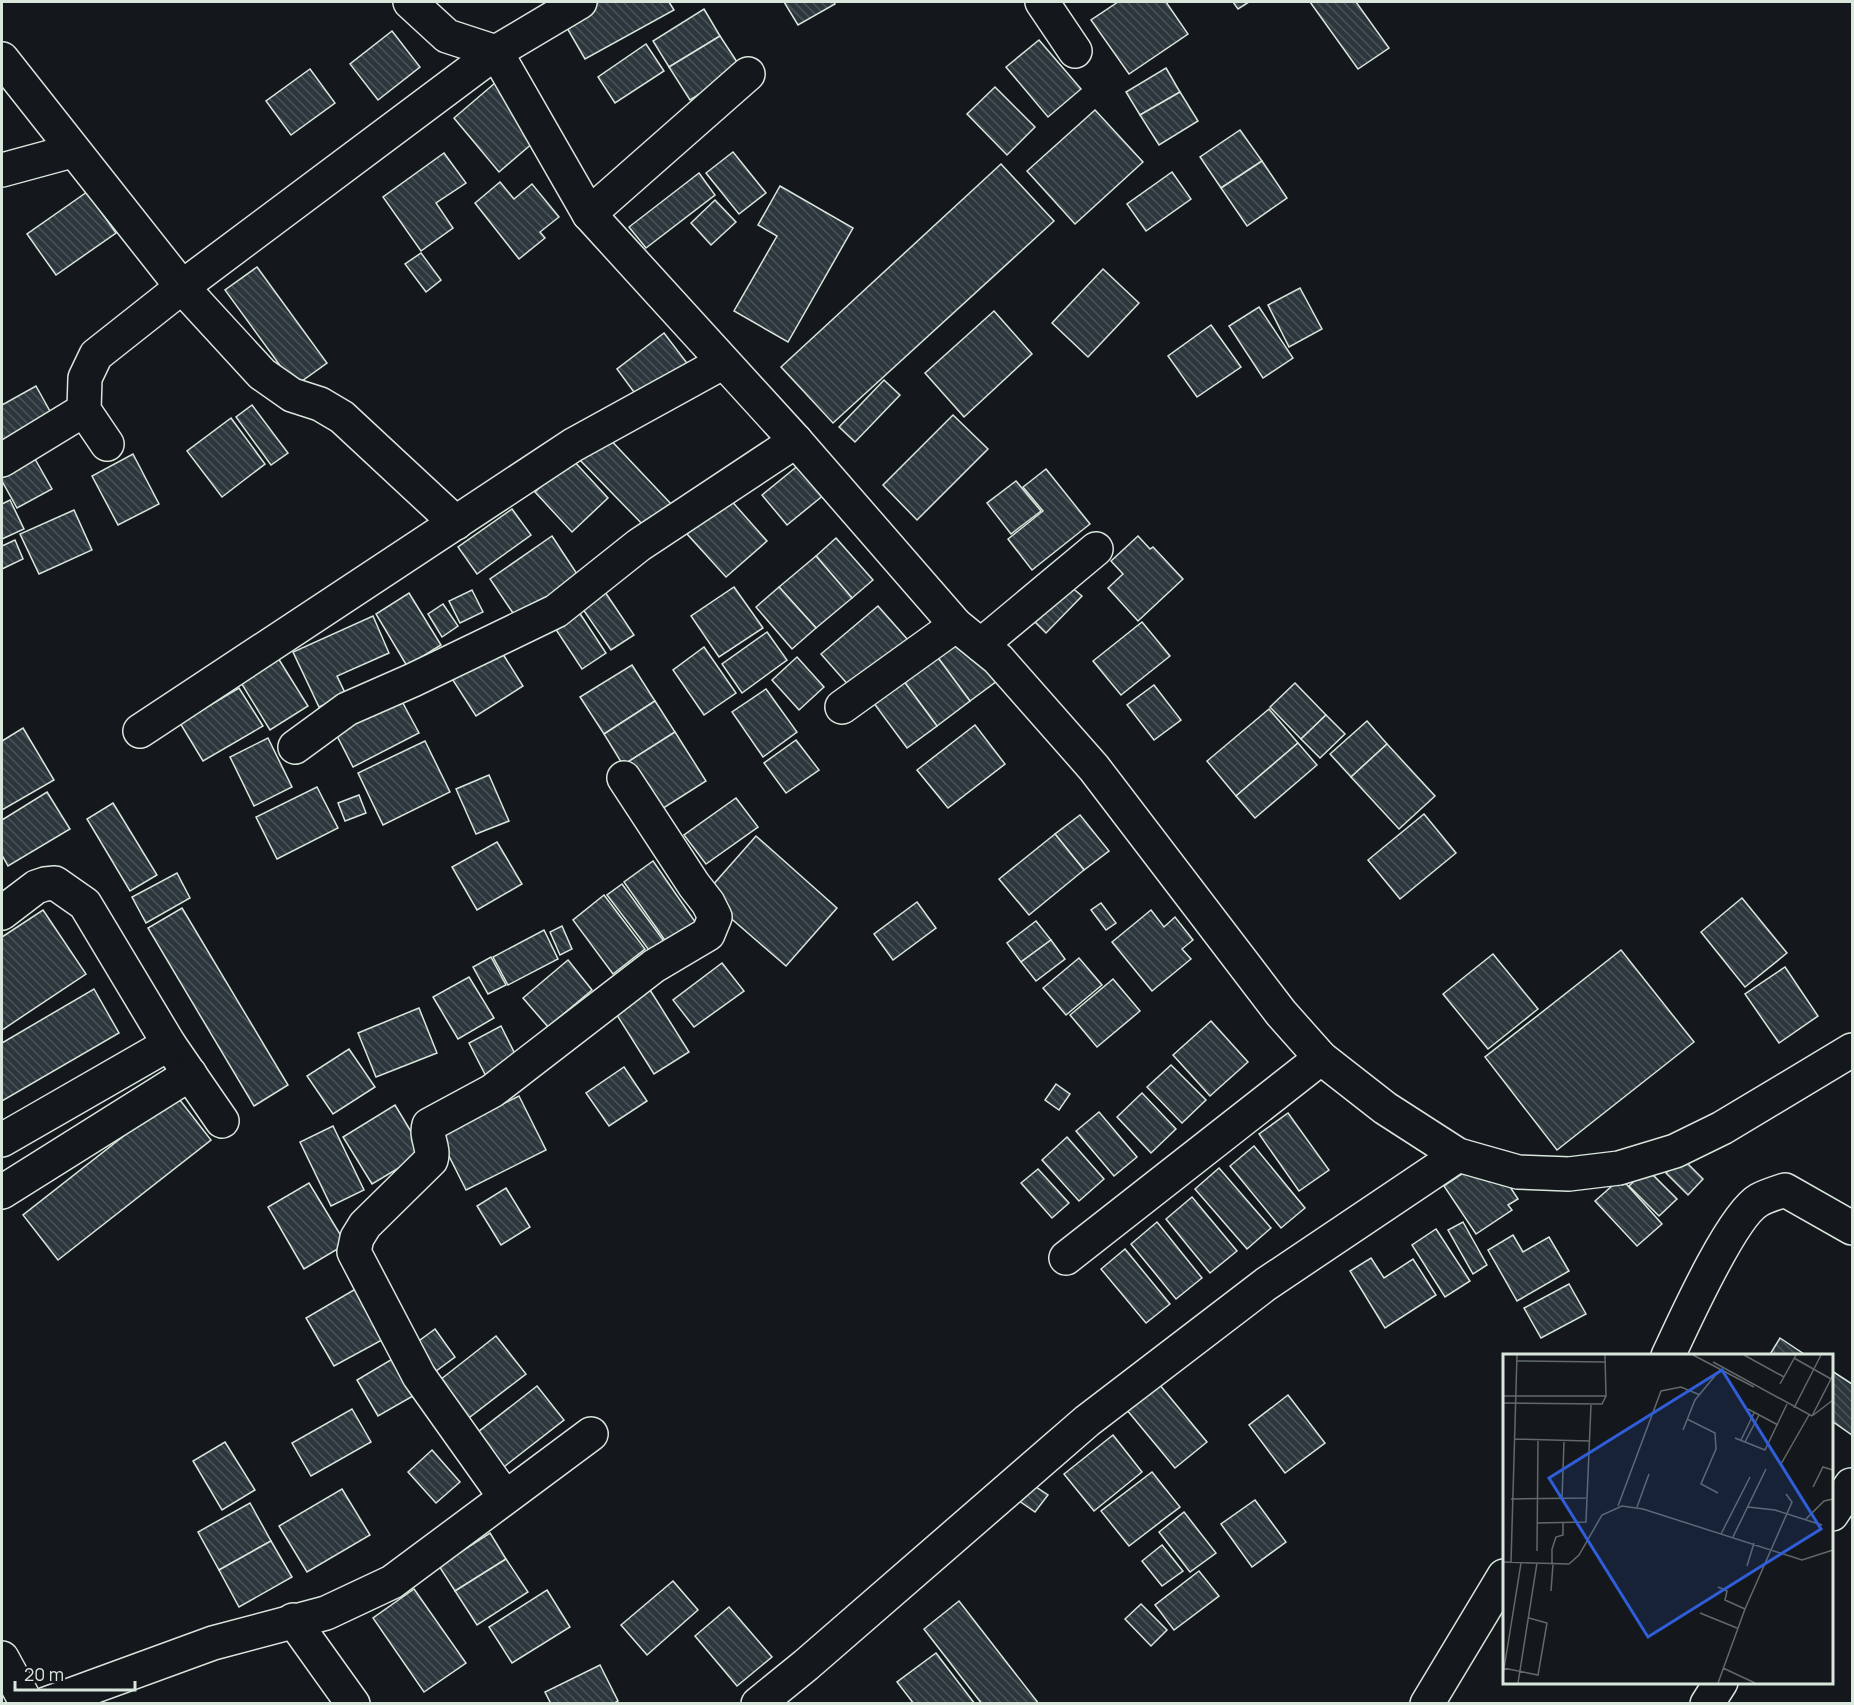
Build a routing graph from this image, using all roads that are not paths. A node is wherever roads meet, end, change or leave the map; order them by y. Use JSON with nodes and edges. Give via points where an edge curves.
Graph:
{"nodes":[{"id":1,"x":410,"y":2,"type":"edge"},
{"id":2,"x":579,"y":2,"type":"edge"},
{"id":3,"x":1042,"y":2,"type":"edge"},
{"id":4,"x":1075,"y":51,"type":"dead end"},
{"id":5,"x":496,"y":52,"type":"junction"},
{"id":6,"x":2,"y":59,"type":"edge"},
{"id":7,"x":748,"y":74,"type":"dead end"},
{"id":8,"x":72,"y":151,"type":"junction"},
{"id":9,"x":2,"y":170,"type":"edge"},
{"id":10,"x":589,"y":214,"type":"junction"},
{"id":11,"x":182,"y":287,"type":"junction"},
{"id":12,"x":722,"y":363,"type":"junction"},
{"id":13,"x":84,"y":410,"type":"junction"},
{"id":14,"x":796,"y":441,"type":"junction"},
{"id":15,"x":107,"y":444,"type":"dead end"},
{"id":16,"x":2,"y":460,"type":"edge"},
{"id":17,"x":456,"y":523,"type":"junction"},
{"id":18,"x":1096,"y":549,"type":"dead end"},
{"id":19,"x":968,"y":635,"type":"junction"},
{"id":20,"x":842,"y":707,"type":"dead end"},
{"id":21,"x":140,"y":731,"type":"dead end"},
{"id":22,"x":295,"y":747,"type":"dead end"},
{"id":23,"x":624,"y":778,"type":"dead end"},
{"id":24,"x":2,"y":913,"type":"edge"},
{"id":25,"x":169,"y":1044,"type":"junction"},
{"id":26,"x":1852,"y":1050,"type":"edge"},
{"id":27,"x":1321,"y":1058,"type":"junction"},
{"id":28,"x":190,"y":1074,"type":"junction"},
{"id":29,"x":222,"y":1121,"type":"dead end"},
{"id":30,"x":2,"y":1140,"type":"edge"},
{"id":31,"x":1458,"y":1155,"type":"junction"},
{"id":32,"x":2,"y":1192,"type":"edge"},
{"id":33,"x":1852,"y":1228,"type":"edge"},
{"id":34,"x":1066,"y":1258,"type":"dead end"},
{"id":35,"x":1669,"y":1354,"type":"edge"},
{"id":36,"x":591,"y":1434,"type":"dead end"},
{"id":37,"x":1845,"y":1481,"type":"edge"},
{"id":38,"x":505,"y":1497,"type":"junction"},
{"id":39,"x":1833,"y":1511,"type":"edge"},
{"id":40,"x":1503,"y":1578,"type":"edge"},
{"id":41,"x":293,"y":1620,"type":"junction"},
{"id":42,"x":2,"y":1658,"type":"edge"},
{"id":43,"x":1720,"y":1684,"type":"edge"},
{"id":44,"x":27,"y":1704,"type":"edge"},
{"id":45,"x":46,"y":1704,"type":"edge"},
{"id":46,"x":352,"y":1704,"type":"edge"},
{"id":47,"x":758,"y":1704,"type":"edge"},
{"id":48,"x":1426,"y":1704,"type":"edge"},
{"id":49,"x":1707,"y":1704,"type":"edge"}],
"edges":[{"from":1,"to":5,"type":"street","via":[[447,36]]},
{"from":2,"to":5,"type":"street"},
{"from":3,"to":4,"type":"street"},
{"from":5,"to":10,"type":"street"},
{"from":5,"to":11,"type":"street"},
{"from":6,"to":8,"type":"street"},
{"from":7,"to":10,"type":"street"},
{"from":8,"to":9,"type":"street"},
{"from":8,"to":11,"type":"street"},
{"from":10,"to":12,"type":"street"},
{"from":11,"to":13,"type":"street","via":[[96,355],[86,378]]},
{"from":11,"to":17,"type":"street","via":[[262,374],[292,395],[320,404],[342,417]]},
{"from":12,"to":14,"type":"street"},
{"from":12,"to":17,"type":"street","via":[[573,445]]},
{"from":13,"to":15,"type":"street"},
{"from":13,"to":16,"type":"street"},
{"from":14,"to":19,"type":"street"},
{"from":14,"to":22,"type":"street","via":[[639,545],[556,611],[347,709]]},
{"from":17,"to":21,"type":"street"},
{"from":18,"to":19,"type":"street"},
{"from":19,"to":20,"type":"street"},
{"from":19,"to":27,"type":"street","via":[[998,660],[1094,768],[1281,1013]]},
{"from":23,"to":38,"type":"street","via":[[708,903],[715,917],[713,926],[703,937],[654,966],[492,1091],[429,1125],[434,1152],[431,1160],[365,1226],[354,1252],[419,1376]]},
{"from":24,"to":25,"type":"street","via":[[45,884],[55,883],[85,904]]},
{"from":25,"to":28,"type":"street"},
{"from":25,"to":30,"type":"street"},
{"from":26,"to":31,"type":"street","via":[[1722,1128],[1675,1151],[1619,1168],[1569,1174],[1518,1172]]},
{"from":27,"to":31,"type":"street","via":[[1385,1108]]},
{"from":27,"to":34,"type":"street"},
{"from":28,"to":29,"type":"street"},
{"from":28,"to":32,"type":"street"},
{"from":31,"to":47,"type":"street","via":[[1266,1284],[1087,1421]]},
{"from":33,"to":35,"type":"street","via":[[1785,1190],[1757,1201],[1734,1229],[1700,1287]]},
{"from":36,"to":38,"type":"street"},
{"from":37,"to":39,"type":"street"},
{"from":38,"to":41,"type":"street","via":[[392,1582],[326,1612]]},
{"from":40,"to":48,"type":"street"},
{"from":41,"to":45,"type":"street","via":[[213,1643]]},
{"from":41,"to":46,"type":"street"},
{"from":42,"to":44,"type":"street"},
{"from":43,"to":49,"type":"street"}]}
